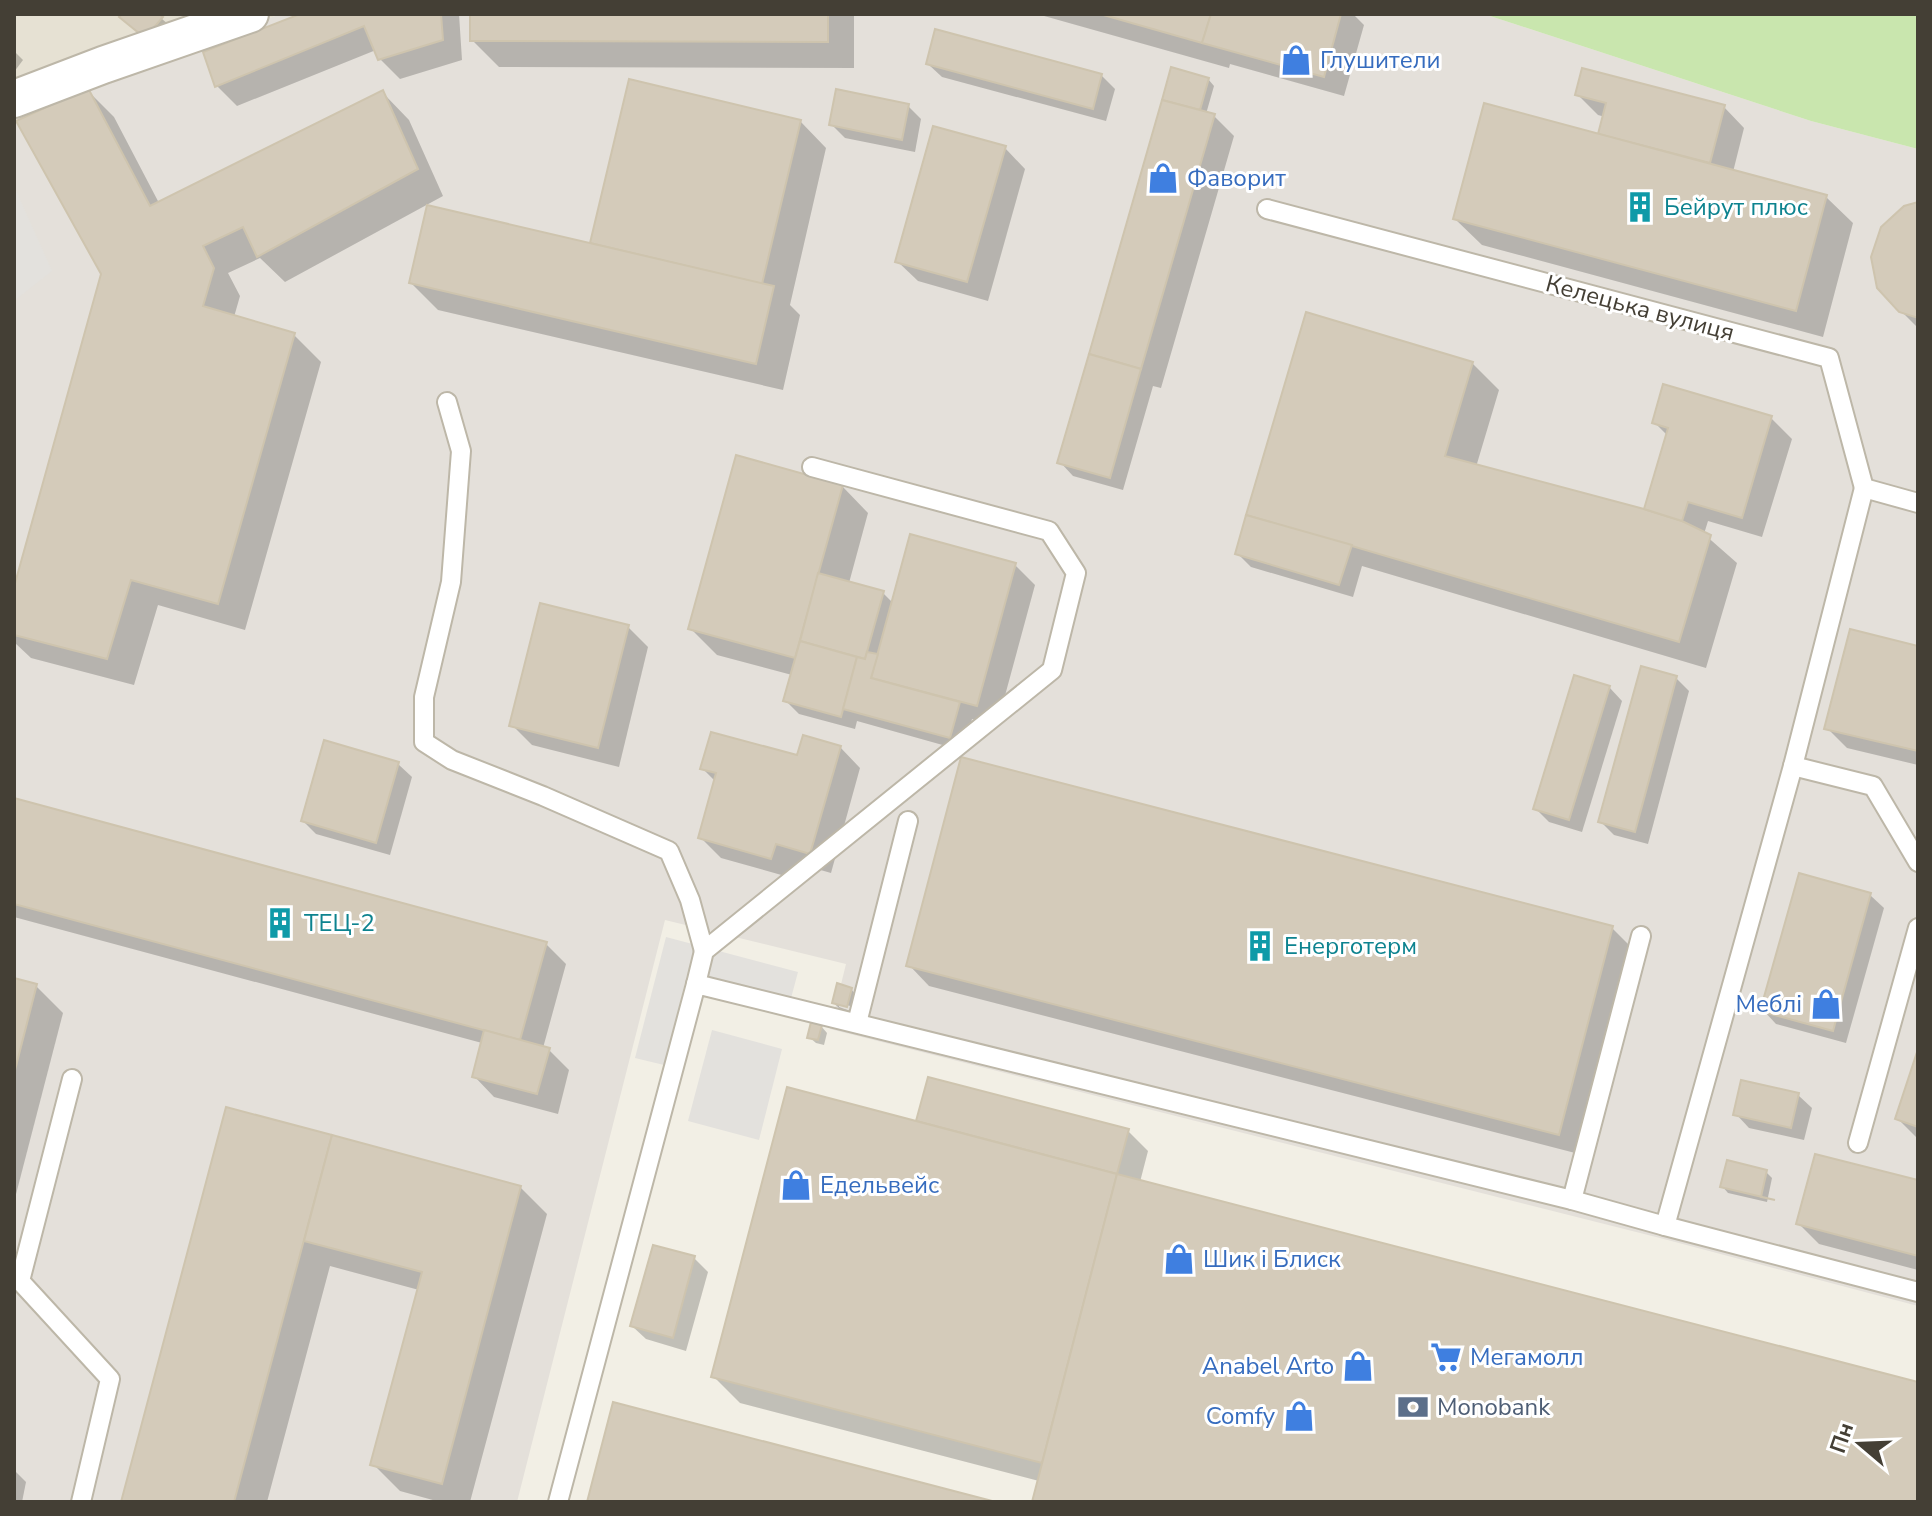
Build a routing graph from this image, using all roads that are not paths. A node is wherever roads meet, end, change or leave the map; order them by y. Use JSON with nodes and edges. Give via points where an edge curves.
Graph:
{"nodes":[{"id":1,"x":250,"y":14,"type":"edge"},
{"id":2,"x":14,"y":99,"type":"edge"},
{"id":3,"x":1267,"y":209,"type":"dead end"},
{"id":4,"x":447,"y":402,"type":"dead end"},
{"id":5,"x":812,"y":467,"type":"dead end"},
{"id":6,"x":1864,"y":488,"type":"junction"},
{"id":7,"x":1918,"y":503,"type":"edge"},
{"id":8,"x":1793,"y":766,"type":"junction"},
{"id":9,"x":908,"y":821,"type":"dead end"},
{"id":10,"x":1918,"y":862,"type":"edge"},
{"id":11,"x":1918,"y":928,"type":"edge"},
{"id":12,"x":1641,"y":936,"type":"dead end"},
{"id":13,"x":704,"y":951,"type":"junction"},
{"id":14,"x":696,"y":984,"type":"junction"},
{"id":15,"x":857,"y":1023,"type":"junction"},
{"id":16,"x":72,"y":1079,"type":"dead end"},
{"id":17,"x":1858,"y":1143,"type":"dead end"},
{"id":18,"x":1572,"y":1200,"type":"junction"},
{"id":19,"x":1665,"y":1226,"type":"junction"},
{"id":20,"x":1918,"y":1292,"type":"edge"},
{"id":21,"x":81,"y":1502,"type":"edge"},
{"id":22,"x":558,"y":1502,"type":"edge"}],
"edges":[{"from":1,"to":2,"type":"street"},
{"from":3,"to":6,"type":"lane","name":"Келецька вулиця","via":[[1829,358]]},
{"from":4,"to":13,"type":"lane","via":[[461,451],[451,582],[424,697],[424,742],[452,760],[669,851]]},
{"from":5,"to":13,"type":"lane","via":[[1049,531],[1076,573],[1052,670]]},
{"from":6,"to":7,"type":"lane"},
{"from":6,"to":8,"type":"lane"},
{"from":8,"to":10,"type":"lane","via":[[1873,786]]},
{"from":8,"to":19,"type":"lane"},
{"from":9,"to":15,"type":"lane"},
{"from":11,"to":17,"type":"lane"},
{"from":12,"to":18,"type":"lane"},
{"from":13,"to":14,"type":"lane"},
{"from":14,"to":15,"type":"lane"},
{"from":14,"to":22,"type":"lane"},
{"from":15,"to":18,"type":"lane"},
{"from":16,"to":21,"type":"lane","via":[[20,1281],[110,1379]]},
{"from":18,"to":19,"type":"lane"},
{"from":19,"to":20,"type":"lane"}]}
